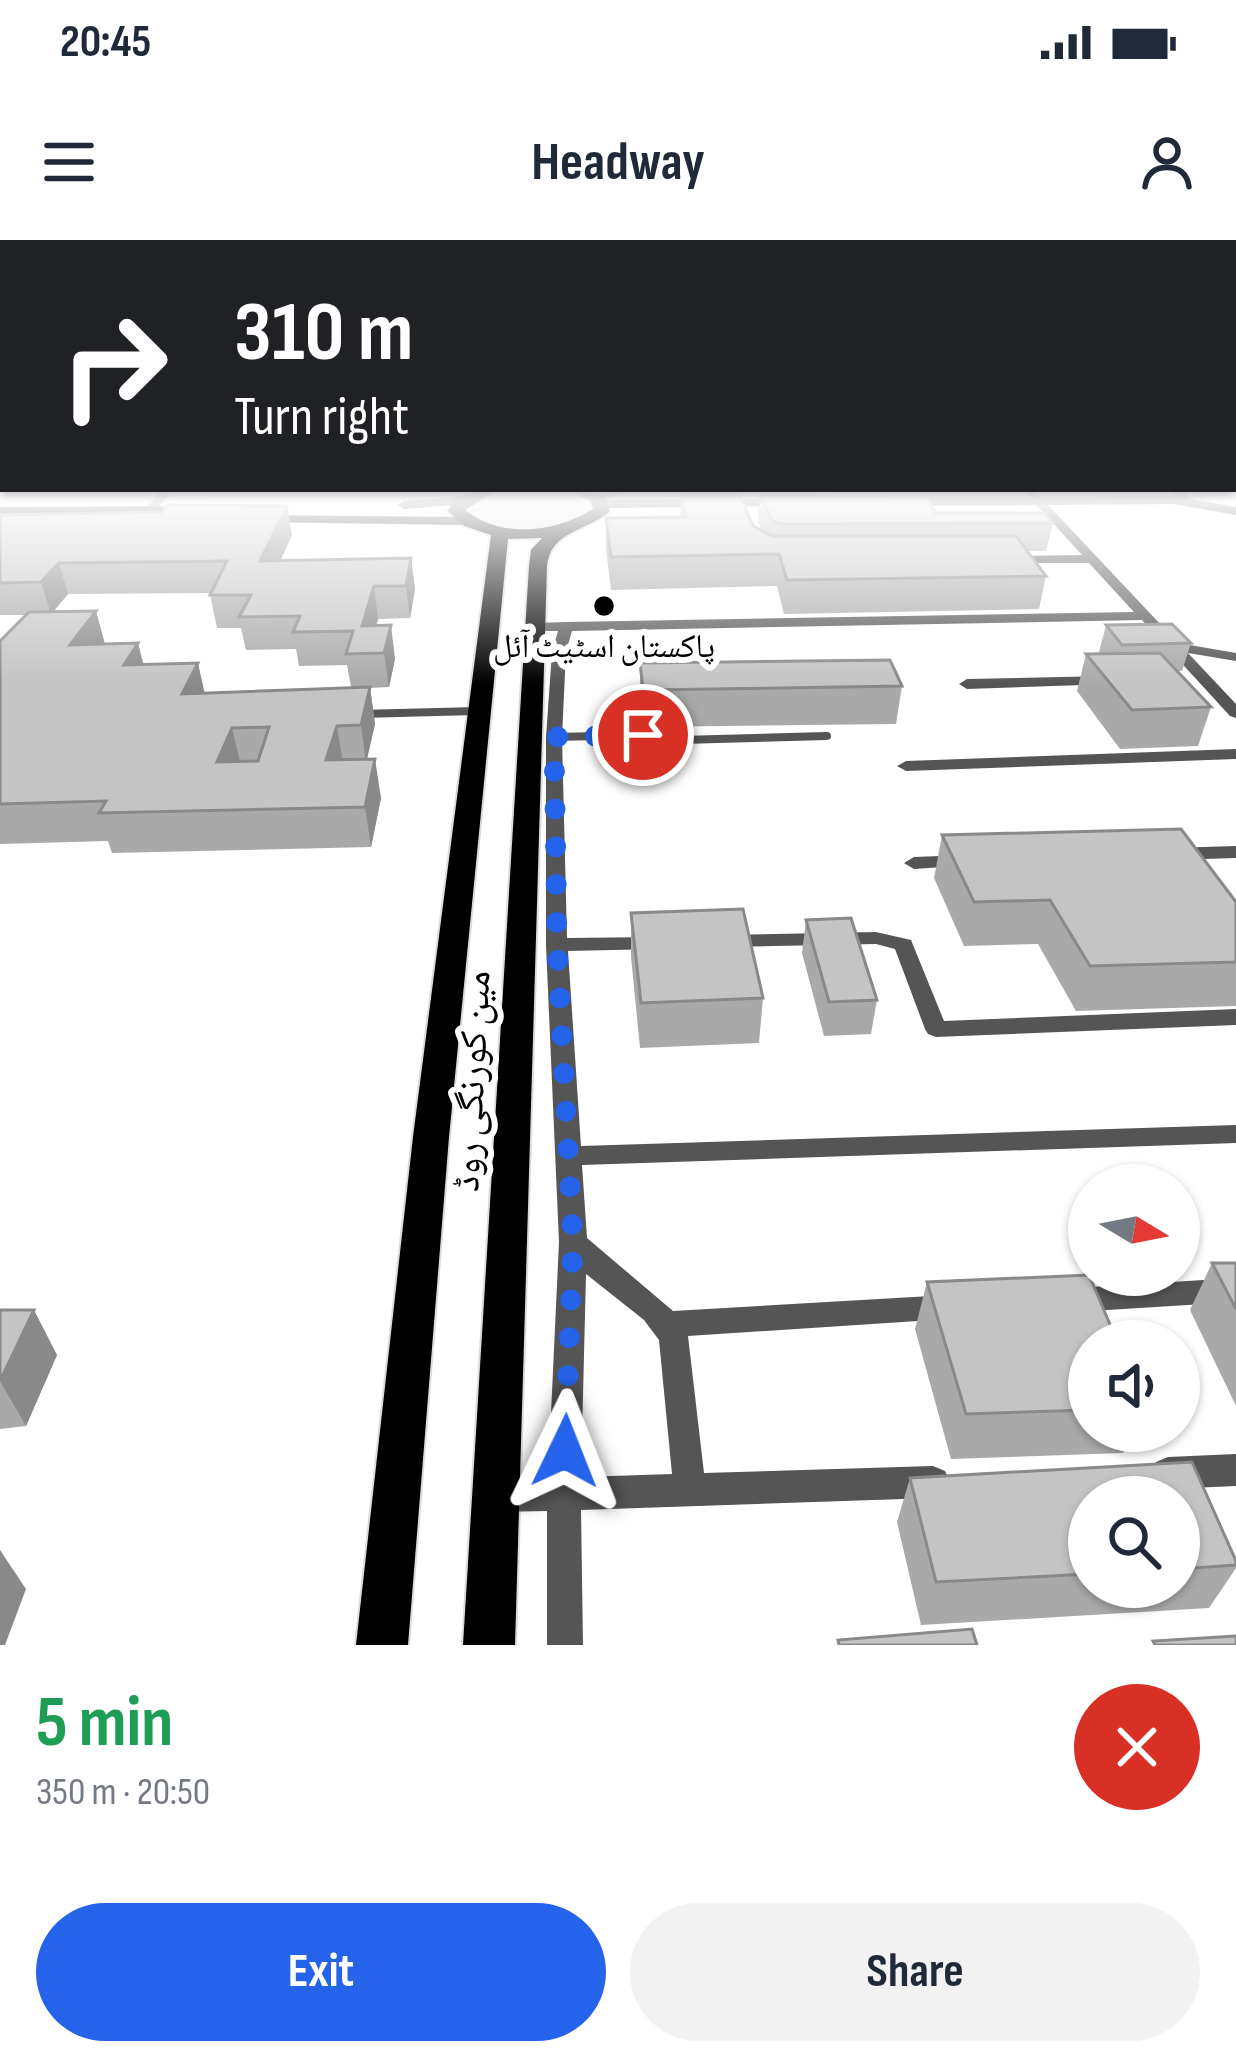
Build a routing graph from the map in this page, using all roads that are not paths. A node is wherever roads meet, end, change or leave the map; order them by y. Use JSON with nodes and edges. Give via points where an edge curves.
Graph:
{"nodes":[{"id":1,"x":497,"y":555,"type":"edge"},
{"id":2,"x":541,"y":555,"type":"edge"},
{"id":3,"x":1087,"y":555,"type":"edge"},
{"id":4,"x":1091,"y":559,"type":"junction"},
{"id":5,"x":998,"y":560,"type":"edge"},
{"id":6,"x":1144,"y":616,"type":"junction"},
{"id":7,"x":550,"y":626,"type":"junction"},
{"id":8,"x":1172,"y":646,"type":"junction"},
{"id":9,"x":1236,"y":657,"type":"edge"},
{"id":10,"x":1180,"y":679,"type":"edge"},
{"id":11,"x":1203,"y":679,"type":"junction"},
{"id":12,"x":1132,"y":680,"type":"edge"},
{"id":13,"x":967,"y":684,"type":"dead end"},
{"id":14,"x":476,"y":711,"type":"junction"},
{"id":15,"x":1236,"y":713,"type":"edge"},
{"id":16,"x":346,"y":714,"type":"edge"},
{"id":17,"x":826,"y":736,"type":"dead end"},
{"id":18,"x":554,"y":737,"type":"junction"},
{"id":19,"x":1236,"y":754,"type":"edge"},
{"id":20,"x":906,"y":766,"type":"dead end"},
{"id":21,"x":1236,"y":852,"type":"edge"},
{"id":22,"x":1144,"y":855,"type":"edge"},
{"id":23,"x":983,"y":861,"type":"edge"},
{"id":24,"x":914,"y":863,"type":"dead end"},
{"id":25,"x":557,"y":945,"type":"junction"},
{"id":26,"x":1236,"y":1017,"type":"edge"},
{"id":27,"x":1236,"y":1134,"type":"edge"},
{"id":28,"x":568,"y":1156,"type":"junction"},
{"id":29,"x":573,"y":1242,"type":"junction"},
{"id":30,"x":1236,"y":1290,"type":"edge"},
{"id":31,"x":1047,"y":1301,"type":"edge"},
{"id":32,"x":976,"y":1306,"type":"edge"},
{"id":33,"x":668,"y":1324,"type":"junction"},
{"id":34,"x":1236,"y":1470,"type":"edge"},
{"id":35,"x":1141,"y":1474,"type":"edge"},
{"id":36,"x":975,"y":1480,"type":"edge"},
{"id":37,"x":690,"y":1492,"type":"junction"},
{"id":38,"x":564,"y":1493,"type":"junction"},
{"id":39,"x":496,"y":1496,"type":"junction"},
{"id":40,"x":382,"y":1645,"type":"edge"},
{"id":41,"x":489,"y":1645,"type":"edge"},
{"id":42,"x":565,"y":1645,"type":"edge"}],
"edges":[{"from":1,"to":14,"type":"main road","name":"مین کورنگی روڈ"},
{"from":2,"to":7,"type":"main road","name":"مین کورنگی روڈ"},
{"from":3,"to":4,"type":"street"},
{"from":4,"to":5,"type":"street"},
{"from":4,"to":6,"type":"street"},
{"from":6,"to":7,"type":"street"},
{"from":6,"to":8,"type":"street"},
{"from":7,"to":18,"type":"street","via":[[559,652]]},
{"from":7,"to":39,"type":"main road","name":"مین کورنگی روڈ"},
{"from":8,"to":9,"type":"street"},
{"from":8,"to":11,"type":"street"},
{"from":10,"to":11,"type":"street"},
{"from":11,"to":15,"type":"street"},
{"from":12,"to":13,"type":"street"},
{"from":14,"to":16,"type":"lane"},
{"from":14,"to":40,"type":"main road","name":"مین کورنگی روڈ"},
{"from":17,"to":18,"type":"lane"},
{"from":18,"to":25,"type":"street"},
{"from":19,"to":20,"type":"street"},
{"from":21,"to":22,"type":"street"},
{"from":23,"to":24,"type":"street"},
{"from":25,"to":26,"type":"street","via":[[888,938],[910,953],[936,1028]]},
{"from":25,"to":28,"type":"street"},
{"from":27,"to":28,"type":"street"},
{"from":28,"to":29,"type":"street"},
{"from":29,"to":33,"type":"street"},
{"from":29,"to":38,"type":"street"},
{"from":30,"to":31,"type":"street"},
{"from":32,"to":33,"type":"street"},
{"from":33,"to":37,"type":"street"},
{"from":34,"to":35,"type":"street"},
{"from":36,"to":37,"type":"street"},
{"from":37,"to":38,"type":"street"},
{"from":38,"to":39,"type":"street"},
{"from":38,"to":42,"type":"street"},
{"from":39,"to":41,"type":"main road","name":"مین کورنگی روڈ"}]}
